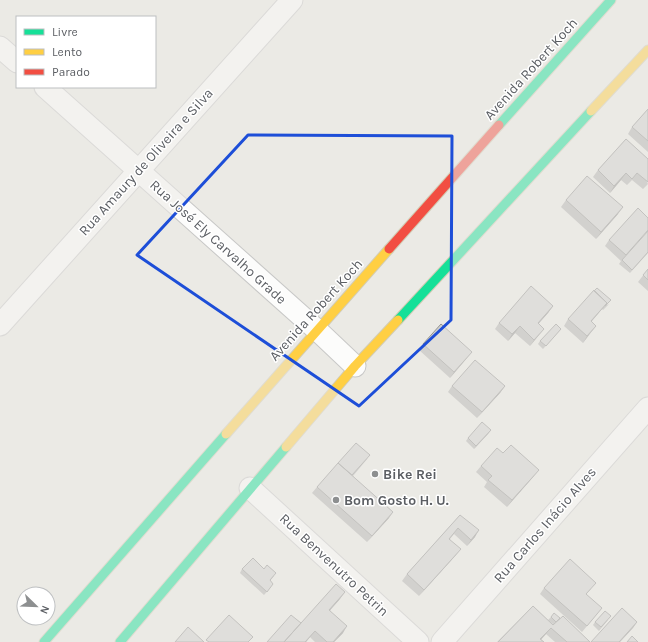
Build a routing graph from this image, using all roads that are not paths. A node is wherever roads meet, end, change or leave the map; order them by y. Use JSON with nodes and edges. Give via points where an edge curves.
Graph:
{"nodes":[{"id":1,"x":292,"y":0,"type":"edge"},
{"id":2,"x":612,"y":0,"type":"edge"},
{"id":3,"x":0,"y":47,"type":"edge"},
{"id":4,"x":648,"y":50,"type":"edge"},
{"id":5,"x":16,"y":61,"type":"edge"},
{"id":6,"x":46,"y":88,"type":"edge"},
{"id":7,"x":139,"y":171,"type":"junction"},
{"id":8,"x":0,"y":325,"type":"edge"},
{"id":9,"x":317,"y":330,"type":"junction"},
{"id":10,"x":355,"y":366,"type":"junction"},
{"id":11,"x":648,"y":408,"type":"edge"},
{"id":12,"x":250,"y":488,"type":"junction"},
{"id":13,"x":44,"y":642,"type":"edge"},
{"id":14,"x":120,"y":642,"type":"edge"},
{"id":15,"x":418,"y":642,"type":"edge"},
{"id":16,"x":442,"y":642,"type":"edge"}],
"edges":[{"from":1,"to":7,"type":"street","name":"Rua Amaury de Oliveira e Silva"},
{"from":2,"to":9,"type":"main road","name":"Avenida Robert Koch"},
{"from":3,"to":5,"type":"street"},
{"from":4,"to":10,"type":"main road"},
{"from":6,"to":7,"type":"street","name":"Rua José Ely Carvalho Grade"},
{"from":7,"to":8,"type":"street","name":"Rua Amaury de Oliveira e Silva"},
{"from":7,"to":9,"type":"street","name":"Rua José Ely Carvalho Grade"},
{"from":9,"to":10,"type":"street","name":"Rua José Ely Carvalho Grade"},
{"from":9,"to":13,"type":"main road","name":"Avenida Robert Koch"},
{"from":10,"to":12,"type":"main road"},
{"from":11,"to":16,"type":"street","name":"Rua Carlos Inácio Alves"},
{"from":12,"to":14,"type":"main road"},
{"from":12,"to":15,"type":"street","name":"Rua Benvenutro Petrin"}]}
